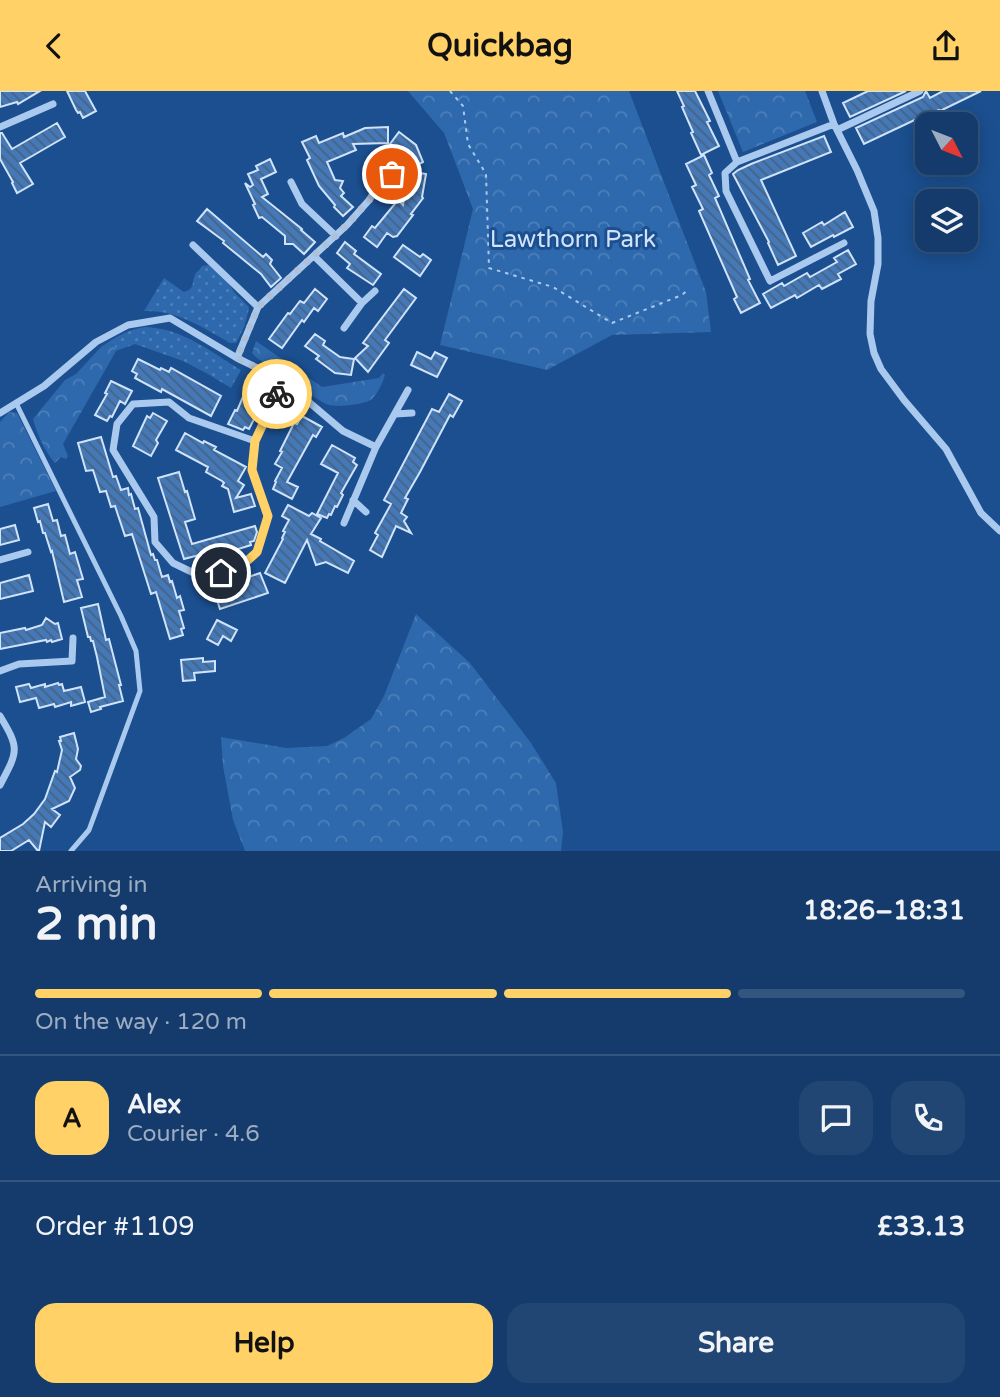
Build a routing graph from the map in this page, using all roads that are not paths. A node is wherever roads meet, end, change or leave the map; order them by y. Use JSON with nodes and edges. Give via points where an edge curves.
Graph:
{"nodes":[{"id":1,"x":708,"y":91,"type":"edge"},
{"id":2,"x":822,"y":91,"type":"edge"},
{"id":3,"x":920,"y":91,"type":"edge"},
{"id":4,"x":53,"y":104,"type":"dead end"},
{"id":5,"x":0,"y":127,"type":"edge"},
{"id":6,"x":836,"y":127,"type":"junction"},
{"id":7,"x":737,"y":162,"type":"junction"},
{"id":8,"x":291,"y":182,"type":"dead end"},
{"id":9,"x":374,"y":191,"type":"dead end"},
{"id":10,"x":336,"y":236,"type":"junction"},
{"id":11,"x":844,"y":243,"type":"dead end"},
{"id":12,"x":192,"y":245,"type":"dead end"},
{"id":13,"x":314,"y":256,"type":"junction"},
{"id":14,"x":374,"y":291,"type":"dead end"},
{"id":15,"x":362,"y":303,"type":"junction"},
{"id":16,"x":258,"y":307,"type":"junction"},
{"id":17,"x":344,"y":328,"type":"dead end"},
{"id":18,"x":237,"y":358,"type":"junction"},
{"id":19,"x":284,"y":381,"type":"junction"},
{"id":20,"x":408,"y":390,"type":"dead end"},
{"id":21,"x":16,"y":403,"type":"junction"},
{"id":22,"x":0,"y":413,"type":"edge"},
{"id":23,"x":412,"y":413,"type":"dead end"},
{"id":24,"x":395,"y":414,"type":"junction"},
{"id":25,"x":255,"y":441,"type":"junction"},
{"id":26,"x":376,"y":447,"type":"junction"},
{"id":27,"x":354,"y":500,"type":"junction"},
{"id":28,"x":366,"y":512,"type":"dead end"},
{"id":29,"x":344,"y":523,"type":"dead end"},
{"id":30,"x":1000,"y":531,"type":"edge"},
{"id":31,"x":28,"y":552,"type":"dead end"},
{"id":32,"x":0,"y":560,"type":"edge"},
{"id":33,"x":73,"y":638,"type":"dead end"},
{"id":34,"x":0,"y":671,"type":"edge"},
{"id":35,"x":0,"y":716,"type":"edge"},
{"id":36,"x":0,"y":785,"type":"edge"},
{"id":37,"x":71,"y":851,"type":"edge"}],
"edges":[{"from":1,"to":7,"type":"street"},
{"from":2,"to":6,"type":"street"},
{"from":3,"to":6,"type":"street"},
{"from":4,"to":5,"type":"street"},
{"from":6,"to":7,"type":"street"},
{"from":6,"to":30,"type":"street","via":[[874,211],[878,238],[871,301],[874,353],[904,400],[946,449],[981,513]]},
{"from":7,"to":11,"type":"street","via":[[725,173],[726,191],[770,281]]},
{"from":8,"to":10,"type":"street","via":[[302,204]]},
{"from":9,"to":10,"type":"street"},
{"from":10,"to":13,"type":"street"},
{"from":12,"to":16,"type":"street"},
{"from":13,"to":15,"type":"street"},
{"from":13,"to":16,"type":"street"},
{"from":14,"to":15,"type":"street"},
{"from":15,"to":17,"type":"street"},
{"from":16,"to":18,"type":"street"},
{"from":18,"to":19,"type":"street"},
{"from":18,"to":21,"type":"street","via":[[170,318],[128,325],[96,342]]},
{"from":19,"to":25,"type":"street"},
{"from":19,"to":26,"type":"street","via":[[343,431]]},
{"from":20,"to":24,"type":"street"},
{"from":21,"to":22,"type":"street"},
{"from":21,"to":37,"type":"lane","via":[[136,651],[140,691],[89,830]]},
{"from":23,"to":24,"type":"street"},
{"from":24,"to":26,"type":"street"},
{"from":25,"to":25,"type":"street","via":[[252,470],[268,516],[257,552],[239,568],[202,577],[173,563],[155,542],[154,517],[113,450],[117,424],[133,404],[169,402],[189,418]]},
{"from":26,"to":27,"type":"street"},
{"from":27,"to":28,"type":"street"},
{"from":27,"to":29,"type":"street"},
{"from":31,"to":32,"type":"street"},
{"from":33,"to":34,"type":"street","via":[[72,661],[19,663]]},
{"from":35,"to":36,"type":"street","via":[[14,738],[14,758]]}]}
